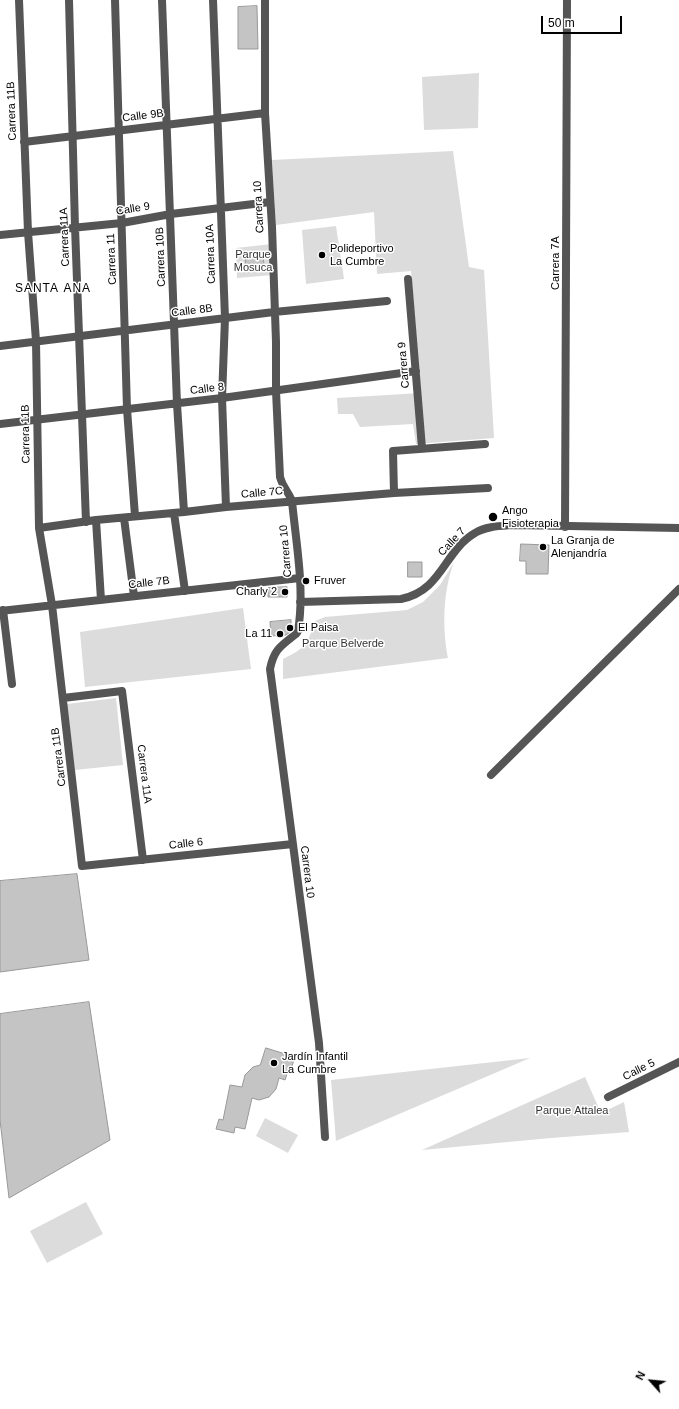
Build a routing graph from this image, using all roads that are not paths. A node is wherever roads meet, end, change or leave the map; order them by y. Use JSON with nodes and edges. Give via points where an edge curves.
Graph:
{"nodes":[{"id":1,"x":19,"y":0,"type":"edge"},
{"id":2,"x":69,"y":0,"type":"edge"},
{"id":3,"x":115,"y":0,"type":"edge"},
{"id":4,"x":162,"y":0,"type":"edge"},
{"id":5,"x":213,"y":0,"type":"edge"},
{"id":6,"x":265,"y":0,"type":"edge"},
{"id":7,"x":568,"y":0,"type":"edge"},
{"id":8,"x":266,"y":113,"type":"junction"},
{"id":9,"x":217,"y":119,"type":"junction"},
{"id":10,"x":167,"y":125,"type":"junction"},
{"id":11,"x":119,"y":130,"type":"junction"},
{"id":12,"x":73,"y":136,"type":"junction"},
{"id":13,"x":24,"y":142,"type":"junction"},
{"id":14,"x":270,"y":202,"type":"junction"},
{"id":15,"x":221,"y":208,"type":"junction"},
{"id":16,"x":171,"y":214,"type":"junction"},
{"id":17,"x":122,"y":223,"type":"junction"},
{"id":18,"x":75,"y":227,"type":"junction"},
{"id":19,"x":28,"y":232,"type":"junction"},
{"id":20,"x":0,"y":235,"type":"edge"},
{"id":21,"x":408,"y":279,"type":"dead end"},
{"id":22,"x":387,"y":301,"type":"dead end"},
{"id":23,"x":274,"y":312,"type":"junction"},
{"id":24,"x":225,"y":318,"type":"junction"},
{"id":25,"x":174,"y":324,"type":"junction"},
{"id":26,"x":125,"y":330,"type":"junction"},
{"id":27,"x":79,"y":336,"type":"junction"},
{"id":28,"x":36,"y":341,"type":"junction"},
{"id":29,"x":0,"y":346,"type":"edge"},
{"id":30,"x":416,"y":371,"type":"junction"},
{"id":31,"x":276,"y":391,"type":"junction"},
{"id":32,"x":222,"y":398,"type":"junction"},
{"id":33,"x":177,"y":404,"type":"junction"},
{"id":34,"x":127,"y":409,"type":"junction"},
{"id":35,"x":81,"y":414,"type":"junction"},
{"id":36,"x":37,"y":419,"type":"junction"},
{"id":37,"x":0,"y":424,"type":"edge"},
{"id":38,"x":485,"y":444,"type":"dead end"},
{"id":39,"x":422,"y":448,"type":"junction"},
{"id":40,"x":488,"y":488,"type":"dead end"},
{"id":41,"x":394,"y":493,"type":"junction"},
{"id":42,"x":292,"y":501,"type":"junction"},
{"id":43,"x":226,"y":507,"type":"junction"},
{"id":44,"x":184,"y":512,"type":"junction"},
{"id":45,"x":174,"y":513,"type":"junction"},
{"id":46,"x":135,"y":516,"type":"junction"},
{"id":47,"x":124,"y":518,"type":"junction"},
{"id":48,"x":96,"y":520,"type":"junction"},
{"id":49,"x":86,"y":522,"type":"junction"},
{"id":50,"x":565,"y":527,"type":"junction"},
{"id":51,"x":39,"y":528,"type":"junction"},
{"id":52,"x":679,"y":528,"type":"edge"},
{"id":53,"x":300,"y":578,"type":"junction"},
{"id":54,"x":679,"y":589,"type":"edge"},
{"id":55,"x":185,"y":591,"type":"junction"},
{"id":56,"x":134,"y":596,"type":"junction"},
{"id":57,"x":101,"y":600,"type":"junction"},
{"id":58,"x":300,"y":602,"type":"junction"},
{"id":59,"x":52,"y":605,"type":"junction"},
{"id":60,"x":2,"y":610,"type":"edge"},
{"id":61,"x":12,"y":684,"type":"dead end"},
{"id":62,"x":63,"y":698,"type":"junction"},
{"id":63,"x":491,"y":775,"type":"dead end"},
{"id":64,"x":293,"y":844,"type":"junction"},
{"id":65,"x":143,"y":860,"type":"junction"},
{"id":66,"x":82,"y":866,"type":"joint"},
{"id":67,"x":679,"y":1062,"type":"edge"},
{"id":68,"x":608,"y":1097,"type":"dead end"},
{"id":69,"x":325,"y":1137,"type":"dead end"}],
"edges":[{"from":1,"to":13,"type":"street","name":"Carrera 11B"},
{"from":2,"to":12,"type":"street","name":"Carrera 11A"},
{"from":3,"to":11,"type":"street","name":"Carrera 11"},
{"from":4,"to":10,"type":"street","name":"Carrera 10B"},
{"from":5,"to":9,"type":"street","name":"Carrera 10A"},
{"from":6,"to":8,"type":"street","name":"Carrera 10"},
{"from":7,"to":50,"type":"street","name":"Carrera 7A"},
{"from":8,"to":9,"type":"street","name":"Calle 9B"},
{"from":8,"to":14,"type":"street","name":"Carrera 10"},
{"from":9,"to":10,"type":"street","name":"Calle 9B"},
{"from":9,"to":15,"type":"street","name":"Carrera 10A"},
{"from":10,"to":11,"type":"street","name":"Calle 9B"},
{"from":10,"to":16,"type":"street","name":"Carrera 10B"},
{"from":11,"to":12,"type":"street","name":"Calle 9B"},
{"from":11,"to":17,"type":"street","name":"Carrera 11"},
{"from":12,"to":13,"type":"street","name":"Calle 9B"},
{"from":12,"to":18,"type":"street","name":"Carrera 11A"},
{"from":13,"to":19,"type":"street","name":"Carrera 11B"},
{"from":14,"to":15,"type":"street","name":"Calle 9"},
{"from":14,"to":23,"type":"street","name":"Carrera 10"},
{"from":15,"to":16,"type":"street","name":"Calle 9"},
{"from":15,"to":24,"type":"street","name":"Carrera 10A"},
{"from":16,"to":17,"type":"street","name":"Calle 9"},
{"from":16,"to":25,"type":"street","name":"Carrera 10B"},
{"from":17,"to":18,"type":"street","name":"Calle 9"},
{"from":17,"to":26,"type":"street","name":"Carrera 11"},
{"from":18,"to":19,"type":"street","name":"Calle 9"},
{"from":18,"to":27,"type":"street","name":"Carrera 11A"},
{"from":19,"to":20,"type":"street","name":"Calle 9"},
{"from":19,"to":28,"type":"street","name":"Carrera 11B"},
{"from":21,"to":30,"type":"street","name":"Carrera 9"},
{"from":22,"to":23,"type":"street","name":"Calle 8B"},
{"from":23,"to":24,"type":"street","name":"Calle 8B"},
{"from":23,"to":31,"type":"street","name":"Carrera 10"},
{"from":24,"to":25,"type":"street","name":"Calle 8B"},
{"from":24,"to":32,"type":"street","name":"Carrera 10A"},
{"from":25,"to":26,"type":"street","name":"Calle 8B"},
{"from":25,"to":33,"type":"street","name":"Carrera 10B"},
{"from":26,"to":27,"type":"street","name":"Calle 8B"},
{"from":26,"to":34,"type":"street","name":"Carrera 11"},
{"from":27,"to":28,"type":"street","name":"Calle 8B"},
{"from":27,"to":35,"type":"street","name":"Carrera 11A"},
{"from":28,"to":29,"type":"street","name":"Calle 8B"},
{"from":28,"to":36,"type":"street","name":"Carrera 11B"},
{"from":30,"to":31,"type":"street","name":"Calle 8"},
{"from":30,"to":39,"type":"street","name":"Carrera 9"},
{"from":31,"to":32,"type":"street","name":"Calle 8"},
{"from":31,"to":42,"type":"street","name":"Carrera 10","via":[[280,477]]},
{"from":32,"to":33,"type":"street","name":"Calle 8"},
{"from":32,"to":43,"type":"street","name":"Carrera 10A"},
{"from":33,"to":34,"type":"street","name":"Calle 8"},
{"from":33,"to":44,"type":"street","name":"Carrera 10B"},
{"from":34,"to":35,"type":"street","name":"Calle 8"},
{"from":34,"to":46,"type":"street","name":"Carrera 11"},
{"from":35,"to":36,"type":"street","name":"Calle 8"},
{"from":35,"to":49,"type":"street","name":"Carrera 11A"},
{"from":36,"to":37,"type":"street","name":"Calle 8"},
{"from":36,"to":51,"type":"street","name":"Carrera 11B"},
{"from":38,"to":39,"type":"street"},
{"from":39,"to":41,"type":"street","via":[[393,451]]},
{"from":40,"to":41,"type":"street","name":"Calle 7C"},
{"from":41,"to":42,"type":"street","name":"Calle 7C"},
{"from":42,"to":43,"type":"street","name":"Calle 7C"},
{"from":42,"to":53,"type":"street","name":"Carrera 10"},
{"from":43,"to":44,"type":"street","name":"Calle 7C"},
{"from":44,"to":45,"type":"street","name":"Calle 7C"},
{"from":45,"to":46,"type":"street","name":"Calle 7C"},
{"from":45,"to":55,"type":"street"},
{"from":46,"to":47,"type":"street","name":"Calle 7C"},
{"from":47,"to":48,"type":"street","name":"Calle 7C"},
{"from":47,"to":56,"type":"street"},
{"from":48,"to":49,"type":"street","name":"Calle 7C"},
{"from":48,"to":57,"type":"street"},
{"from":49,"to":51,"type":"street","name":"Calle 7C"},
{"from":50,"to":52,"type":"street","name":"Calle 7"},
{"from":50,"to":58,"type":"street","name":"Calle 7","via":[[514,525],[492,527],[474,533],[458,548],[433,581],[418,594],[408,598]]},
{"from":51,"to":59,"type":"street","name":"Carrera 11B"},
{"from":53,"to":55,"type":"street","name":"Calle 7B"},
{"from":53,"to":58,"type":"street","name":"Carrera 10"},
{"from":54,"to":63,"type":"street"},
{"from":55,"to":56,"type":"street","name":"Calle 7B"},
{"from":56,"to":57,"type":"street","name":"Calle 7B"},
{"from":57,"to":59,"type":"street","name":"Calle 7B"},
{"from":58,"to":64,"type":"street","name":"Carrera 10","via":[[298,631],[277,649],[272,657],[270,669]]},
{"from":59,"to":60,"type":"street","name":"Calle 7B"},
{"from":59,"to":62,"type":"street","name":"Carrera 11B"},
{"from":60,"to":61,"type":"street"},
{"from":62,"to":65,"type":"street","name":"Carrera 11A","via":[[122,690]]},
{"from":62,"to":66,"type":"street","name":"Carrera 11B"},
{"from":64,"to":65,"type":"street","name":"Calle 6"},
{"from":64,"to":69,"type":"street","name":"Carrera 10","via":[[318,1043]]},
{"from":65,"to":66,"type":"street","name":"Calle 6"},
{"from":67,"to":68,"type":"street","name":"Calle 5"}]}
